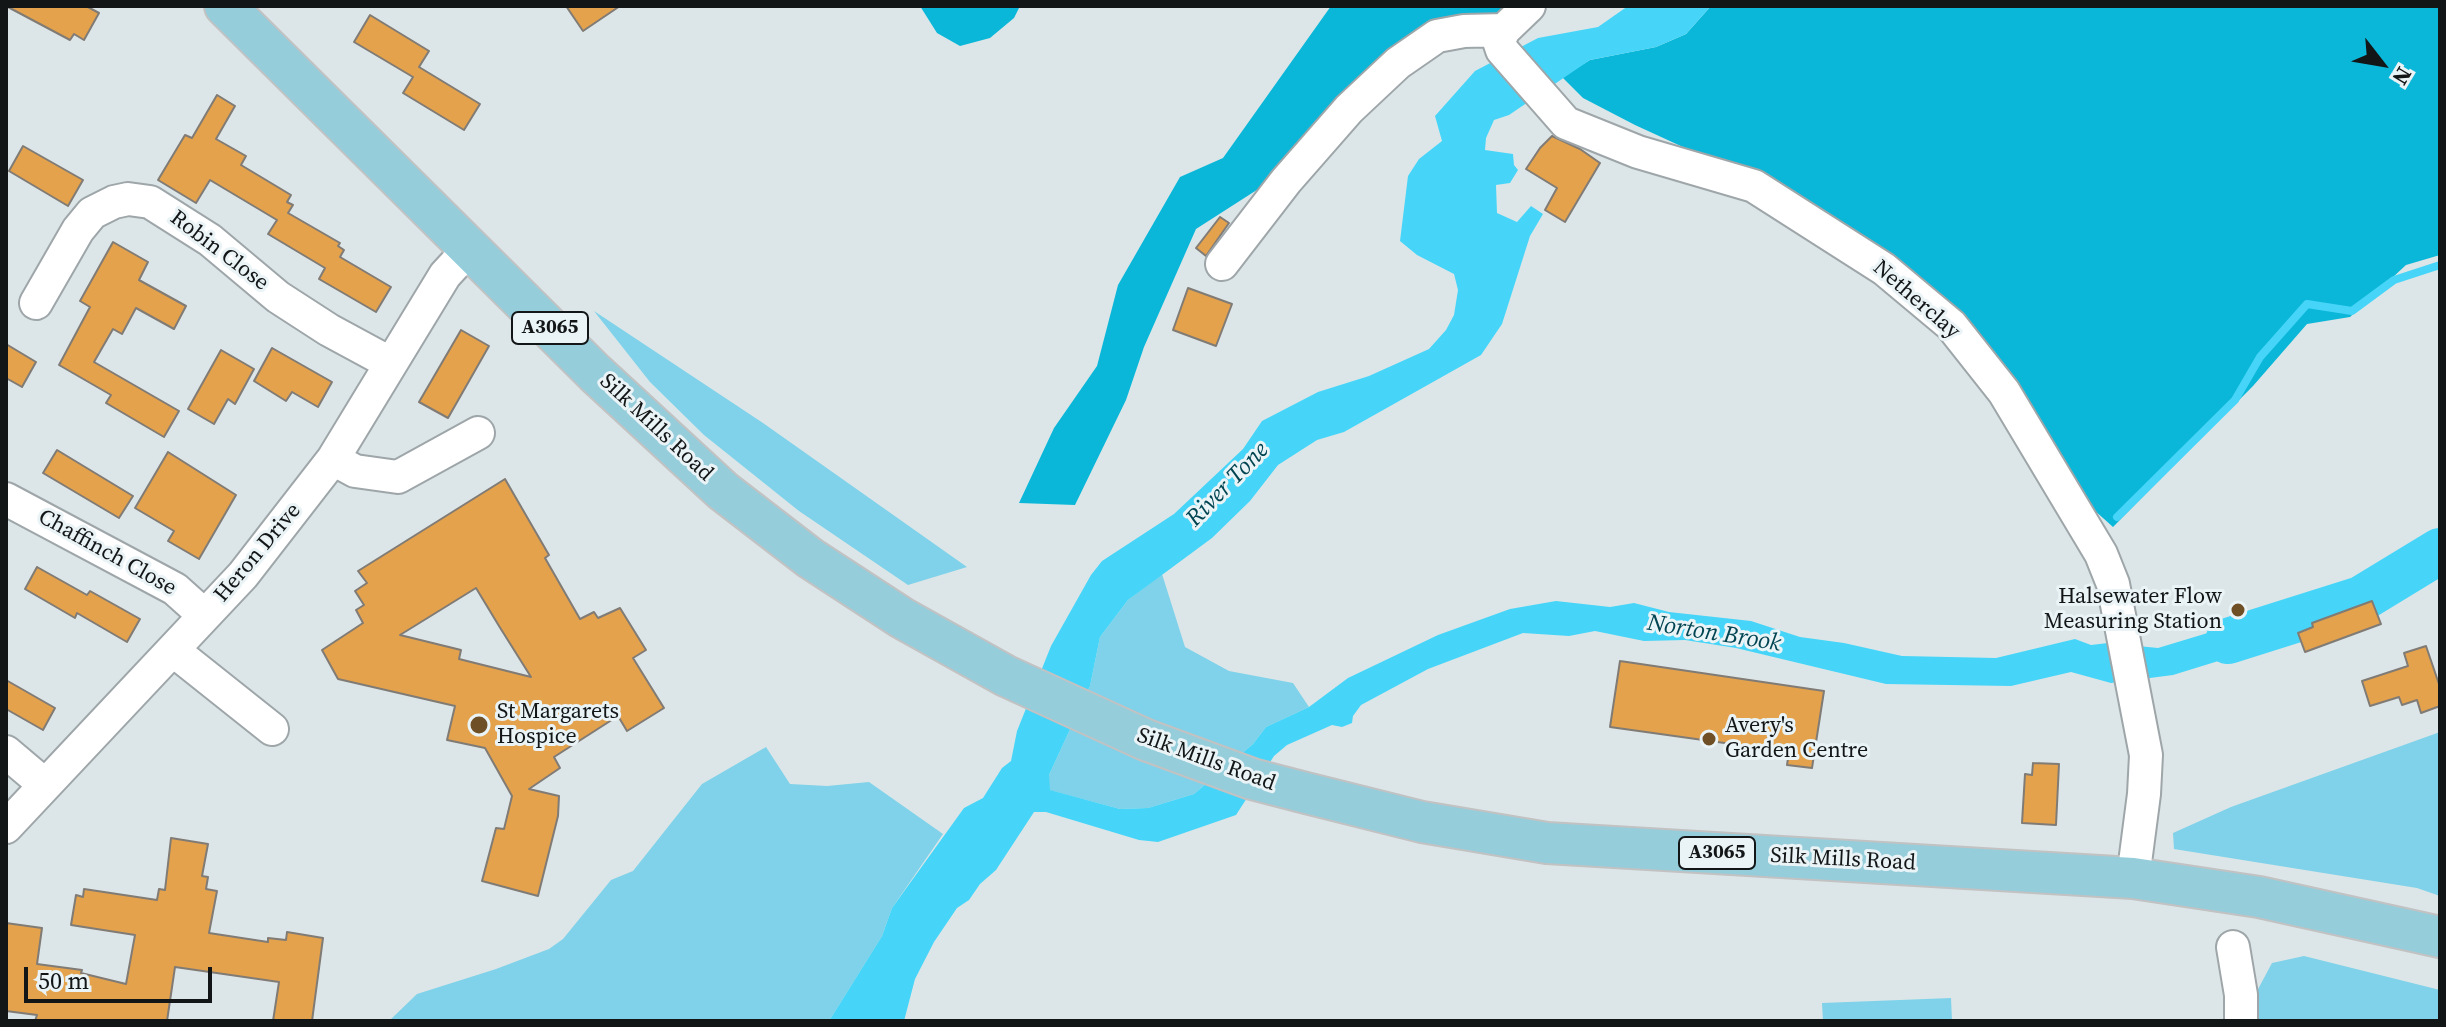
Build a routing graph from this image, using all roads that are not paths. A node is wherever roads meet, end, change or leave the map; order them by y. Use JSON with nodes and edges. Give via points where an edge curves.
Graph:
{"nodes":[{"id":1,"x":225,"y":6,"type":"edge"},
{"id":2,"x":1529,"y":6,"type":"edge"},
{"id":3,"x":1503,"y":40,"type":"junction"},
{"id":4,"x":470,"y":248,"type":"junction"},
{"id":5,"x":1222,"y":264,"type":"dead end"},
{"id":6,"x":36,"y":303,"type":"dead end"},
{"id":7,"x":390,"y":363,"type":"junction"},
{"id":8,"x":478,"y":433,"type":"dead end"},
{"id":9,"x":333,"y":459,"type":"junction"},
{"id":10,"x":6,"y":499,"type":"edge"},
{"id":11,"x":204,"y":615,"type":"junction"},
{"id":12,"x":174,"y":651,"type":"junction"},
{"id":13,"x":272,"y":729,"type":"dead end"},
{"id":14,"x":6,"y":752,"type":"edge"},
{"id":15,"x":45,"y":785,"type":"junction"},
{"id":16,"x":6,"y":827,"type":"edge"},
{"id":17,"x":2133,"y":878,"type":"junction"},
{"id":18,"x":2440,"y":937,"type":"edge"},
{"id":19,"x":2233,"y":947,"type":"dead end"},
{"id":20,"x":2241,"y":1008,"type":"edge"}],
"edges":[{"from":1,"to":4,"type":"main road","name":"Silk Mills Road","number":"A3065"},
{"from":2,"to":3,"type":"street"},
{"from":3,"to":5,"type":"street","via":[[1464,31],[1437,36],[1398,63],[1286,181]]},
{"from":3,"to":17,"type":"street","name":"Netherclay","via":[[1541,97],[1566,123],[1754,186],[1884,269],[1951,325],[2004,392],[2101,554],[2113,584],[2146,755]]},
{"from":4,"to":7,"type":"street","name":"Heron Drive","via":[[445,275]]},
{"from":4,"to":17,"type":"main road","name":"Silk Mills Road","number":"A3065","via":[[723,491],[810,558],[1006,676],[1195,759],[1252,779],[1422,822],[1547,843]]},
{"from":6,"to":7,"type":"street","name":"Robin Close","via":[[92,213],[128,199],[150,202],[210,240],[278,297]]},
{"from":7,"to":9,"type":"street","name":"Heron Drive"},
{"from":8,"to":9,"type":"street","via":[[398,477],[355,471]]},
{"from":9,"to":11,"type":"street","name":"Heron Drive","via":[[243,575]]},
{"from":10,"to":11,"type":"street","name":"Chaffinch Close","via":[[175,589]]},
{"from":11,"to":12,"type":"street","name":"Heron Drive"},
{"from":12,"to":13,"type":"street"},
{"from":12,"to":15,"type":"street","name":"Heron Drive"},
{"from":14,"to":15,"type":"street"},
{"from":15,"to":16,"type":"street","name":"Heron Drive"},
{"from":17,"to":18,"type":"main road","name":"Silk Mills Road","number":"A3065","via":[[2259,897]]},
{"from":19,"to":20,"type":"street"}]}
